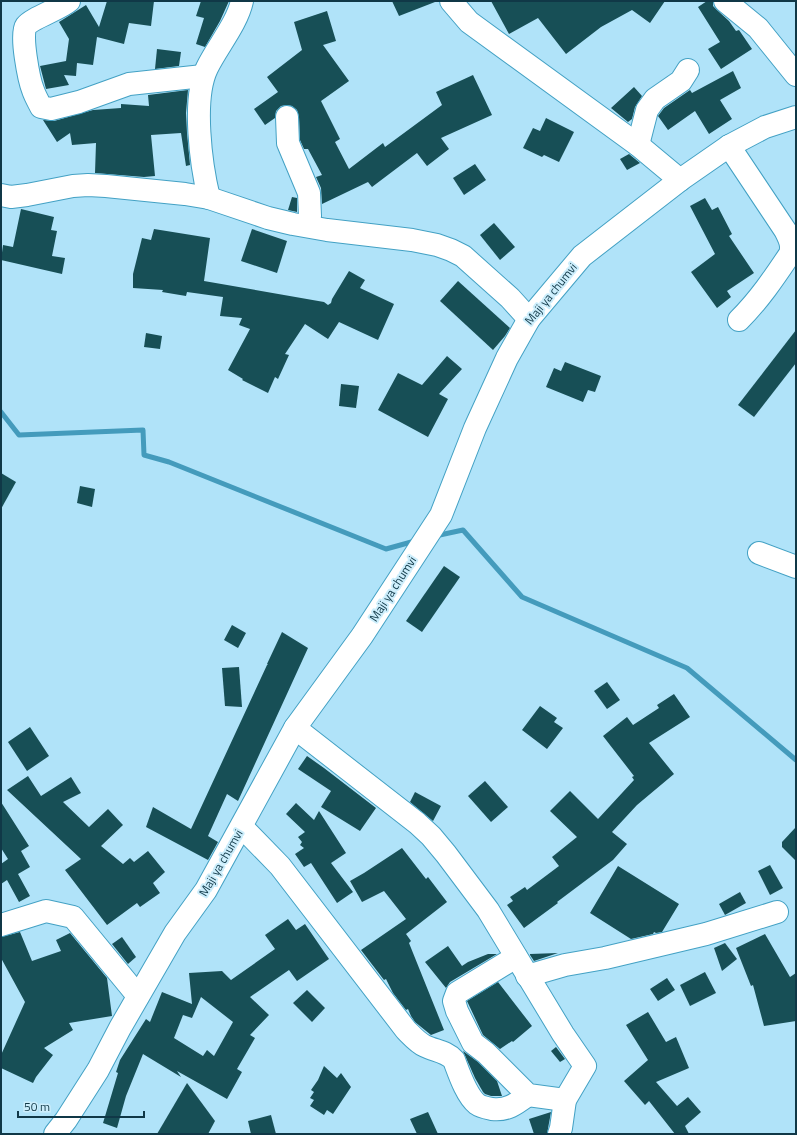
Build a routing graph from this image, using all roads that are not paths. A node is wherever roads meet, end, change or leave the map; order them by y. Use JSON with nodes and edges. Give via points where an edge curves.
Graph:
{"nodes":[{"id":1,"x":70,"y":1,"type":"edge"},
{"id":2,"x":242,"y":1,"type":"edge"},
{"id":3,"x":451,"y":1,"type":"edge"},
{"id":4,"x":725,"y":1,"type":"edge"},
{"id":5,"x":688,"y":70,"type":"dead end"},
{"id":6,"x":796,"y":75,"type":"edge"},
{"id":7,"x":203,"y":76,"type":"junction"},
{"id":8,"x":287,"y":117,"type":"dead end"},
{"id":9,"x":796,"y":117,"type":"edge"},
{"id":10,"x":638,"y":145,"type":"junction"},
{"id":11,"x":729,"y":146,"type":"junction"},
{"id":12,"x":680,"y":180,"type":"junction"},
{"id":13,"x":1,"y":195,"type":"edge"},
{"id":14,"x":209,"y":198,"type":"junction"},
{"id":15,"x":308,"y":226,"type":"junction"},
{"id":16,"x":529,"y":319,"type":"junction"},
{"id":17,"x":739,"y":320,"type":"dead end"},
{"id":18,"x":759,"y":553,"type":"dead end"},
{"id":19,"x":796,"y":567,"type":"edge"},
{"id":20,"x":295,"y":728,"type":"junction"},
{"id":21,"x":242,"y":827,"type":"junction"},
{"id":22,"x":778,"y":912,"type":"dead end"},
{"id":23,"x":1,"y":925,"type":"edge"},
{"id":24,"x":516,"y":957,"type":"junction"},
{"id":25,"x":527,"y":976,"type":"junction"},
{"id":26,"x":138,"y":996,"type":"junction"},
{"id":27,"x":528,"y":1095,"type":"junction"},
{"id":28,"x":565,"y":1100,"type":"junction"},
{"id":29,"x":55,"y":1134,"type":"edge"},
{"id":30,"x":559,"y":1134,"type":"edge"}],
"edges":[{"from":1,"to":7,"type":"street","via":[[26,26],[23,36],[31,86],[41,107],[51,109],[72,104],[129,84]]},
{"from":2,"to":7,"type":"street"},
{"from":3,"to":10,"type":"street","via":[[469,22]]},
{"from":4,"to":6,"type":"street","via":[[758,28]]},
{"from":5,"to":10,"type":"street","via":[[681,81],[655,99],[647,110]]},
{"from":7,"to":14,"type":"street","via":[[199,103],[200,138]]},
{"from":8,"to":15,"type":"street","via":[[288,143],[309,193]]},
{"from":9,"to":11,"type":"street","name":"Maji ya chumvi","via":[[765,126]]},
{"from":10,"to":12,"type":"street"},
{"from":11,"to":12,"type":"street","name":"Maji ya chumvi"},
{"from":11,"to":17,"type":"street","via":[[785,230],[791,248],[790,254],[768,287]]},
{"from":12,"to":16,"type":"street","name":"Maji ya chumvi","via":[[582,256]]},
{"from":13,"to":14,"type":"street","via":[[27,196],[88,185]]},
{"from":14,"to":15,"type":"street","via":[[268,218]]},
{"from":15,"to":16,"type":"street","via":[[412,240],[451,250],[463,256],[510,298]]},
{"from":16,"to":20,"type":"street","name":"Maji ya chumvi","via":[[475,428],[441,515],[362,636]]},
{"from":18,"to":19,"type":"street"},
{"from":20,"to":21,"type":"street","name":"Maji ya chumvi"},
{"from":20,"to":24,"type":"street","via":[[431,836],[488,910]]},
{"from":21,"to":26,"type":"street","name":"Maji ya chumvi","via":[[206,890],[175,933]]},
{"from":21,"to":27,"type":"street","via":[[280,866],[406,1030],[422,1044],[451,1056],[465,1086],[478,1105],[504,1109]]},
{"from":22,"to":25,"type":"street","via":[[706,934],[565,965]]},
{"from":23,"to":26,"type":"street","via":[[46,911],[73,917]]},
{"from":24,"to":25,"type":"street"},
{"from":24,"to":27,"type":"street","via":[[457,993],[454,1001],[473,1043]]},
{"from":25,"to":28,"type":"street","via":[[585,1066]]},
{"from":26,"to":29,"type":"street","name":"Maji ya chumvi","via":[[98,1070]]},
{"from":27,"to":28,"type":"street"},
{"from":28,"to":30,"type":"street"}]}
